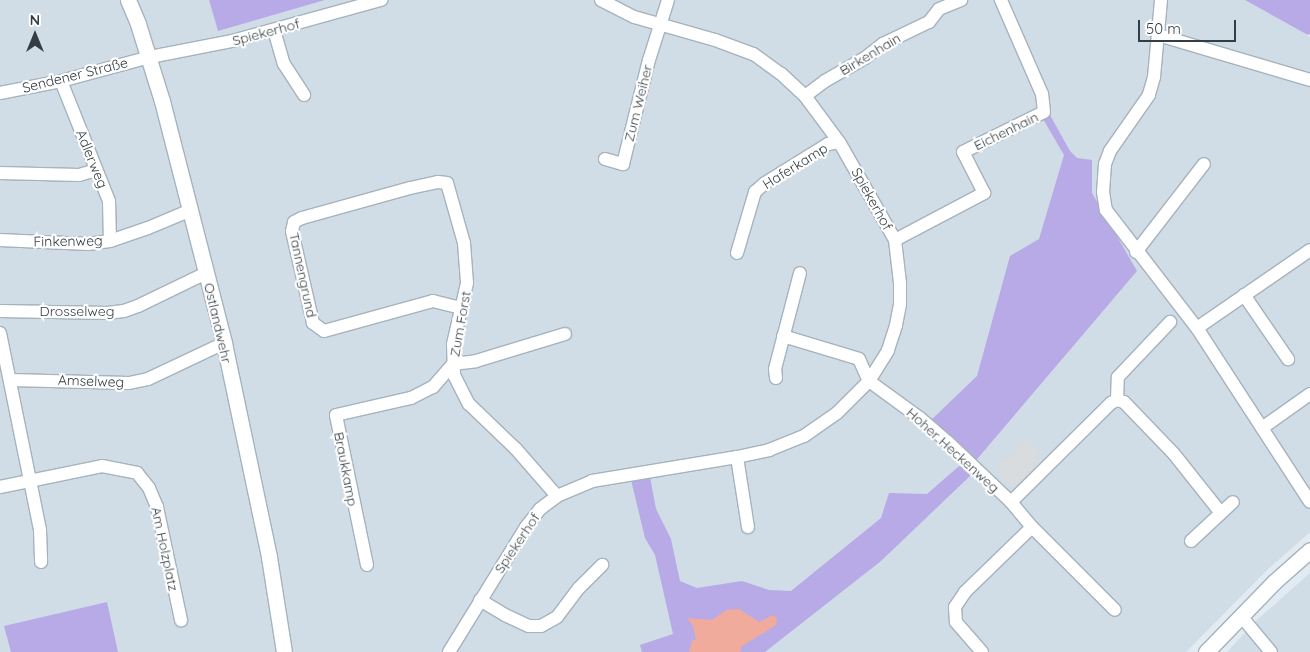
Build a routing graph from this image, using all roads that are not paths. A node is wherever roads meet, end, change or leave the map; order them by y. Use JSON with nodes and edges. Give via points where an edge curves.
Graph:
{"nodes":[{"id":1,"x":128,"y":0,"type":"edge"},
{"id":2,"x":381,"y":0,"type":"edge"},
{"id":3,"x":601,"y":0,"type":"edge"},
{"id":4,"x":668,"y":0,"type":"edge"},
{"id":5,"x":961,"y":0,"type":"edge"},
{"id":6,"x":1001,"y":0,"type":"edge"},
{"id":7,"x":1160,"y":0,"type":"edge"},
{"id":8,"x":659,"y":25,"type":"junction"},
{"id":9,"x":274,"y":30,"type":"junction"},
{"id":10,"x":1158,"y":35,"type":"junction"},
{"id":11,"x":150,"y":57,"type":"junction"},
{"id":12,"x":1310,"y":80,"type":"edge"},
{"id":13,"x":61,"y":81,"type":"junction"},
{"id":14,"x":0,"y":93,"type":"edge"},
{"id":15,"x":304,"y":95,"type":"dead end"},
{"id":16,"x":805,"y":96,"type":"junction"},
{"id":17,"x":839,"y":142,"type":"junction"},
{"id":18,"x":605,"y":159,"type":"dead end"},
{"id":19,"x":1204,"y":164,"type":"dead end"},
{"id":20,"x":96,"y":170,"type":"junction"},
{"id":21,"x":0,"y":173,"type":"edge"},
{"id":22,"x":410,"y":188,"type":"joint"},
{"id":23,"x":191,"y":210,"type":"junction"},
{"id":24,"x":0,"y":240,"type":"edge"},
{"id":25,"x":895,"y":240,"type":"junction"},
{"id":26,"x":110,"y":241,"type":"junction"},
{"id":27,"x":1310,"y":250,"type":"edge"},
{"id":28,"x":1136,"y":252,"type":"junction"},
{"id":29,"x":737,"y":253,"type":"dead end"},
{"id":30,"x":206,"y":273,"type":"junction"},
{"id":31,"x":800,"y":273,"type":"dead end"},
{"id":32,"x":1244,"y":295,"type":"junction"},
{"id":33,"x":461,"y":308,"type":"junction"},
{"id":34,"x":0,"y":311,"type":"edge"},
{"id":35,"x":1170,"y":322,"type":"dead end"},
{"id":36,"x":1197,"y":328,"type":"junction"},
{"id":37,"x":0,"y":333,"type":"edge"},
{"id":38,"x":565,"y":334,"type":"dead end"},
{"id":39,"x":783,"y":336,"type":"junction"},
{"id":40,"x":224,"y":343,"type":"junction"},
{"id":41,"x":1288,"y":359,"type":"dead end"},
{"id":42,"x":453,"y":364,"type":"junction"},
{"id":43,"x":776,"y":378,"type":"dead end"},
{"id":44,"x":10,"y":380,"type":"junction"},
{"id":45,"x":869,"y":382,"type":"junction"},
{"id":46,"x":1310,"y":394,"type":"edge"},
{"id":47,"x":1117,"y":400,"type":"junction"},
{"id":48,"x":1262,"y":428,"type":"junction"},
{"id":49,"x":737,"y":457,"type":"junction"},
{"id":50,"x":31,"y":480,"type":"junction"},
{"id":51,"x":0,"y":487,"type":"edge"},
{"id":52,"x":556,"y":496,"type":"junction"},
{"id":53,"x":1011,"y":502,"type":"junction"},
{"id":54,"x":1233,"y":502,"type":"dead end"},
{"id":55,"x":1310,"y":502,"type":"edge"},
{"id":56,"x":1221,"y":513,"type":"junction"},
{"id":57,"x":748,"y":527,"type":"dead end"},
{"id":58,"x":1032,"y":528,"type":"junction"},
{"id":59,"x":1191,"y":541,"type":"dead end"},
{"id":60,"x":1310,"y":550,"type":"edge"},
{"id":61,"x":41,"y":562,"type":"dead end"},
{"id":62,"x":367,"y":565,"type":"dead end"},
{"id":63,"x":602,"y":565,"type":"dead end"},
{"id":64,"x":480,"y":600,"type":"junction"},
{"id":65,"x":1115,"y":610,"type":"dead end"},
{"id":66,"x":1241,"y":616,"type":"junction"},
{"id":67,"x":181,"y":620,"type":"dead end"},
{"id":68,"x":284,"y":652,"type":"edge"},
{"id":69,"x":449,"y":652,"type":"edge"},
{"id":70,"x":982,"y":652,"type":"edge"},
{"id":71,"x":1206,"y":652,"type":"edge"},
{"id":72,"x":1272,"y":652,"type":"edge"}],
"edges":[{"from":1,"to":11,"type":"street","name":"Ostlandwehr"},
{"from":2,"to":9,"type":"street","name":"Spiekerhof"},
{"from":3,"to":8,"type":"street","name":"Spiekerhof","via":[[634,17]]},
{"from":4,"to":8,"type":"street"},
{"from":5,"to":16,"type":"street","name":"Birkenhain","via":[[939,10],[929,22],[883,44]]},
{"from":6,"to":25,"type":"street","name":"Eichenhain","via":[[1042,94],[1044,112],[963,152],[984,193]]},
{"from":7,"to":10,"type":"street"},
{"from":8,"to":16,"type":"street","name":"Spiekerhof","via":[[752,54]]},
{"from":8,"to":18,"type":"street","name":"Zum Weiher","via":[[623,164]]},
{"from":9,"to":11,"type":"street","name":"Spiekerhof"},
{"from":9,"to":15,"type":"street","via":[[284,64]]},
{"from":10,"to":12,"type":"street"},
{"from":10,"to":28,"type":"street","via":[[1149,95],[1110,151],[1105,164],[1103,192],[1106,210]]},
{"from":11,"to":13,"type":"street","name":"Sendener Straße"},
{"from":11,"to":23,"type":"street","name":"Ostlandwehr"},
{"from":13,"to":14,"type":"street","name":"Sendener Straße"},
{"from":13,"to":20,"type":"street","name":"Adlerweg"},
{"from":16,"to":17,"type":"street","name":"Spiekerhof"},
{"from":17,"to":25,"type":"street","name":"Spiekerhof"},
{"from":17,"to":29,"type":"street","name":"Haferkamp","via":[[828,144],[755,192]]},
{"from":19,"to":28,"type":"street"},
{"from":20,"to":21,"type":"street","via":[[79,175]]},
{"from":20,"to":26,"type":"street","name":"Adlerweg","via":[[109,202]]},
{"from":22,"to":33,"type":"street","name":"Zum Forst","via":[[447,183],[464,243],[467,283]]},
{"from":22,"to":33,"type":"street","name":"Tannengrund","via":[[294,222],[292,231],[313,324],[324,331],[433,301]]},
{"from":23,"to":26,"type":"street","name":"Finkenweg"},
{"from":23,"to":30,"type":"street","name":"Ostlandwehr"},
{"from":24,"to":26,"type":"street","name":"Finkenweg","via":[[88,244]]},
{"from":25,"to":45,"type":"street","name":"Spiekerhof","via":[[900,305],[888,350]]},
{"from":27,"to":32,"type":"street"},
{"from":28,"to":36,"type":"street"},
{"from":30,"to":34,"type":"street","name":"Drosselweg","via":[[124,311]]},
{"from":30,"to":40,"type":"street","name":"Ostlandwehr"},
{"from":31,"to":39,"type":"street"},
{"from":32,"to":36,"type":"street"},
{"from":32,"to":41,"type":"street"},
{"from":33,"to":42,"type":"street","name":"Zum Forst","via":[[453,344]]},
{"from":35,"to":47,"type":"street","via":[[1118,377]]},
{"from":36,"to":48,"type":"street"},
{"from":37,"to":44,"type":"street"},
{"from":38,"to":42,"type":"street","via":[[476,361]]},
{"from":39,"to":43,"type":"street"},
{"from":39,"to":45,"type":"street","via":[[859,359]]},
{"from":40,"to":44,"type":"street","name":"Amselweg","via":[[148,379],[129,383]]},
{"from":40,"to":68,"type":"street","name":"Ostlandwehr","via":[[269,557]]},
{"from":42,"to":52,"type":"street","name":"Zum Forst","via":[[454,375],[469,404],[516,449]]},
{"from":42,"to":62,"type":"street","name":"Braukkamp","via":[[433,387],[412,398],[336,415]]},
{"from":44,"to":50,"type":"street"},
{"from":45,"to":49,"type":"street","name":"Spiekerhof","via":[[837,413],[804,436],[770,450]]},
{"from":45,"to":53,"type":"street","name":"Hoher Heckenweg","via":[[920,418]]},
{"from":46,"to":48,"type":"street"},
{"from":47,"to":53,"type":"street","name":"Hoher Heckenweg"},
{"from":47,"to":56,"type":"street","via":[[1124,402],[1174,454]]},
{"from":48,"to":55,"type":"street"},
{"from":49,"to":52,"type":"street","name":"Spiekerhof","via":[[592,480]]},
{"from":49,"to":57,"type":"street"},
{"from":50,"to":51,"type":"street","name":"Am Holzplatz"},
{"from":50,"to":61,"type":"street","via":[[40,530]]},
{"from":50,"to":67,"type":"street","name":"Am Holzplatz","via":[[102,466],[137,473],[158,507]]},
{"from":52,"to":64,"type":"street","name":"Spiekerhof","via":[[526,527]]},
{"from":53,"to":58,"type":"street","name":"Hoher Heckenweg"},
{"from":54,"to":56,"type":"street"},
{"from":56,"to":59,"type":"street"},
{"from":58,"to":65,"type":"street","name":"Hoher Heckenweg"},
{"from":58,"to":70,"type":"street","via":[[965,592],[955,607],[956,622]]},
{"from":60,"to":66,"type":"street"},
{"from":63,"to":64,"type":"street","via":[[557,617],[541,626],[529,626]]},
{"from":64,"to":69,"type":"street","name":"Spiekerhof"},
{"from":66,"to":71,"type":"street"},
{"from":66,"to":72,"type":"street"}]}
